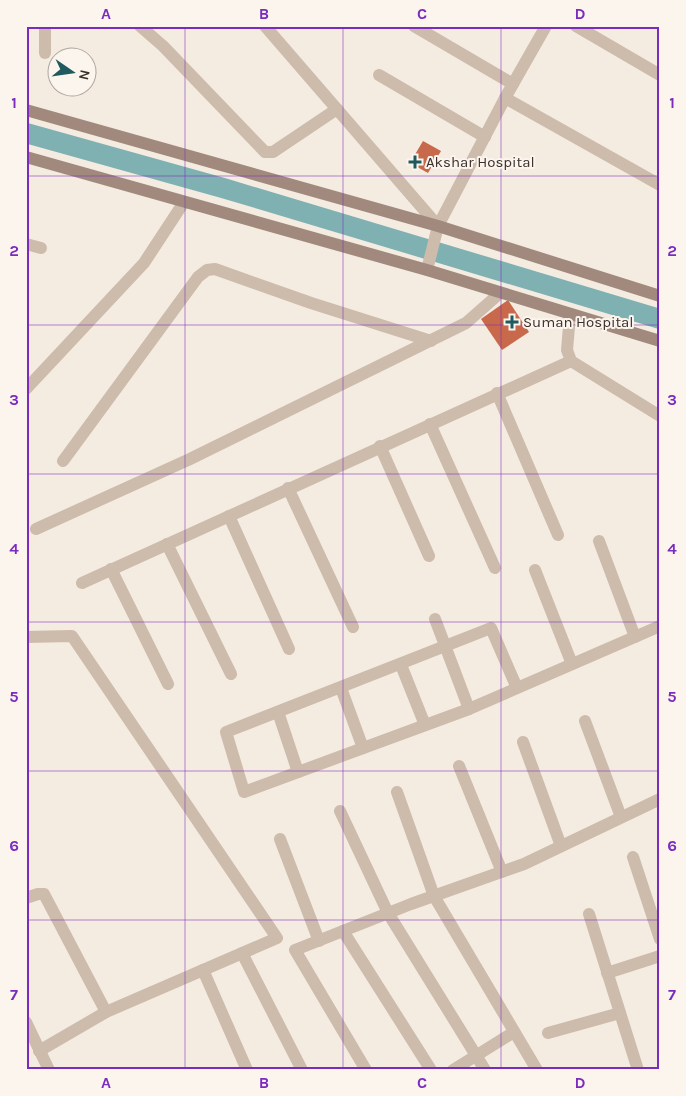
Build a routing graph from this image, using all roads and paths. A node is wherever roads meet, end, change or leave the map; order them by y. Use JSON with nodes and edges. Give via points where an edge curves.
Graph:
{"nodes":[{"id":1,"x":45,"y":26,"type":"edge"},
{"id":2,"x":140,"y":26,"type":"edge"},
{"id":3,"x":266,"y":26,"type":"edge"},
{"id":4,"x":414,"y":26,"type":"edge"},
{"id":5,"x":546,"y":26,"type":"edge"},
{"id":6,"x":576,"y":26,"type":"edge"},
{"id":7,"x":45,"y":53,"type":"dead end"},
{"id":8,"x":379,"y":75,"type":"dead end"},
{"id":9,"x":660,"y":75,"type":"edge"},
{"id":10,"x":513,"y":84,"type":"junction"},
{"id":11,"x":505,"y":98,"type":"junction"},
{"id":12,"x":337,"y":109,"type":"junction"},
{"id":13,"x":26,"y":110,"type":"edge"},
{"id":14,"x":485,"y":137,"type":"junction"},
{"id":15,"x":26,"y":157,"type":"edge"},
{"id":16,"x":660,"y":185,"type":"edge"},
{"id":17,"x":184,"y":202,"type":"junction"},
{"id":18,"x":438,"y":226,"type":"junction"},
{"id":19,"x":26,"y":244,"type":"edge"},
{"id":20,"x":41,"y":248,"type":"dead end"},
{"id":21,"x":427,"y":270,"type":"junction"},
{"id":22,"x":500,"y":293,"type":"junction"},
{"id":23,"x":660,"y":296,"type":"edge"},
{"id":24,"x":570,"y":315,"type":"junction"},
{"id":25,"x":431,"y":341,"type":"junction"},
{"id":26,"x":660,"y":341,"type":"edge"},
{"id":27,"x":571,"y":361,"type":"junction"},
{"id":28,"x":26,"y":389,"type":"edge"},
{"id":29,"x":496,"y":393,"type":"junction"},
{"id":30,"x":660,"y":416,"type":"edge"},
{"id":31,"x":430,"y":424,"type":"junction"},
{"id":32,"x":380,"y":446,"type":"junction"},
{"id":33,"x":63,"y":461,"type":"dead end"},
{"id":34,"x":288,"y":488,"type":"junction"},
{"id":35,"x":229,"y":516,"type":"junction"},
{"id":36,"x":36,"y":529,"type":"dead end"},
{"id":37,"x":558,"y":535,"type":"dead end"},
{"id":38,"x":599,"y":541,"type":"dead end"},
{"id":39,"x":167,"y":544,"type":"junction"},
{"id":40,"x":429,"y":556,"type":"dead end"},
{"id":41,"x":494,"y":568,"type":"dead end"},
{"id":42,"x":112,"y":569,"type":"junction"},
{"id":43,"x":535,"y":570,"type":"dead end"},
{"id":44,"x":82,"y":583,"type":"dead end"},
{"id":45,"x":435,"y":618,"type":"dead end"},
{"id":46,"x":660,"y":626,"type":"edge"},
{"id":47,"x":353,"y":627,"type":"dead end"},
{"id":48,"x":26,"y":637,"type":"edge"},
{"id":49,"x":635,"y":637,"type":"junction"},
{"id":50,"x":446,"y":646,"type":"junction"},
{"id":51,"x":289,"y":649,"type":"dead end"},
{"id":52,"x":572,"y":664,"type":"junction"},
{"id":53,"x":400,"y":665,"type":"junction"},
{"id":54,"x":231,"y":674,"type":"dead end"},
{"id":55,"x":168,"y":684,"type":"dead end"},
{"id":56,"x":341,"y":688,"type":"junction"},
{"id":57,"x":517,"y":688,"type":"junction"},
{"id":58,"x":468,"y":709,"type":"junction"},
{"id":59,"x":278,"y":712,"type":"junction"},
{"id":60,"x":585,"y":721,"type":"dead end"},
{"id":61,"x":425,"y":726,"type":"junction"},
{"id":62,"x":523,"y":742,"type":"dead end"},
{"id":63,"x":363,"y":748,"type":"junction"},
{"id":64,"x":458,"y":766,"type":"dead end"},
{"id":65,"x":298,"y":772,"type":"junction"},
{"id":66,"x":396,"y":792,"type":"dead end"},
{"id":67,"x":660,"y":799,"type":"edge"},
{"id":68,"x":340,"y":811,"type":"dead end"},
{"id":69,"x":621,"y":817,"type":"junction"},
{"id":70,"x":280,"y":839,"type":"dead end"},
{"id":71,"x":561,"y":846,"type":"junction"},
{"id":72,"x":633,"y":857,"type":"dead end"},
{"id":73,"x":502,"y":872,"type":"junction"},
{"id":74,"x":434,"y":896,"type":"junction"},
{"id":75,"x":26,"y":898,"type":"edge"},
{"id":76,"x":388,"y":913,"type":"junction"},
{"id":77,"x":589,"y":914,"type":"dead end"},
{"id":78,"x":344,"y":931,"type":"junction"},
{"id":79,"x":660,"y":939,"type":"edge"},
{"id":80,"x":320,"y":941,"type":"junction"},
{"id":81,"x":242,"y":953,"type":"junction"},
{"id":82,"x":660,"y":956,"type":"edge"},
{"id":83,"x":203,"y":970,"type":"junction"},
{"id":84,"x":608,"y":972,"type":"junction"},
{"id":85,"x":106,"y":1012,"type":"junction"},
{"id":86,"x":620,"y":1013,"type":"junction"},
{"id":87,"x":26,"y":1022,"type":"edge"},
{"id":88,"x":514,"y":1032,"type":"junction"},
{"id":89,"x":548,"y":1034,"type":"dead end"},
{"id":90,"x":39,"y":1051,"type":"junction"},
{"id":91,"x":476,"y":1056,"type":"junction"},
{"id":92,"x":49,"y":1070,"type":"edge"},
{"id":93,"x":247,"y":1070,"type":"edge"},
{"id":94,"x":302,"y":1070,"type":"edge"},
{"id":95,"x":366,"y":1070,"type":"edge"},
{"id":96,"x":431,"y":1070,"type":"edge"},
{"id":97,"x":453,"y":1070,"type":"edge"},
{"id":98,"x":485,"y":1070,"type":"edge"},
{"id":99,"x":537,"y":1070,"type":"edge"},
{"id":100,"x":638,"y":1070,"type":"edge"}],
"edges":[{"from":1,"to":7,"type":"street"},
{"from":2,"to":12,"type":"street","via":[[265,152],[273,152]]},
{"from":3,"to":12,"type":"street"},
{"from":4,"to":10,"type":"street"},
{"from":5,"to":10,"type":"street"},
{"from":6,"to":9,"type":"street"},
{"from":8,"to":14,"type":"street"},
{"from":10,"to":11,"type":"street"},
{"from":11,"to":14,"type":"street"},
{"from":11,"to":16,"type":"street"},
{"from":12,"to":18,"type":"street"},
{"from":13,"to":18,"type":"street"},
{"from":14,"to":18,"type":"street"},
{"from":15,"to":17,"type":"street"},
{"from":17,"to":21,"type":"street"},
{"from":17,"to":28,"type":"street","via":[[144,264]]},
{"from":18,"to":21,"type":"street"},
{"from":18,"to":23,"type":"street"},
{"from":19,"to":20,"type":"street"},
{"from":21,"to":22,"type":"street"},
{"from":22,"to":24,"type":"street"},
{"from":22,"to":25,"type":"street","via":[[466,324]]},
{"from":24,"to":26,"type":"street"},
{"from":24,"to":27,"type":"street","via":[[568,350]]},
{"from":25,"to":33,"type":"street","via":[[215,269],[207,270]]},
{"from":25,"to":36,"type":"street","via":[[190,459]]},
{"from":27,"to":29,"type":"street"},
{"from":27,"to":30,"type":"street"},
{"from":29,"to":31,"type":"street"},
{"from":29,"to":37,"type":"street"},
{"from":31,"to":32,"type":"street"},
{"from":31,"to":41,"type":"street"},
{"from":32,"to":34,"type":"street"},
{"from":32,"to":40,"type":"street"},
{"from":34,"to":35,"type":"street"},
{"from":34,"to":47,"type":"street"},
{"from":35,"to":39,"type":"street"},
{"from":35,"to":51,"type":"street"},
{"from":38,"to":49,"type":"street"},
{"from":39,"to":42,"type":"street"},
{"from":39,"to":54,"type":"street"},
{"from":42,"to":44,"type":"street"},
{"from":42,"to":55,"type":"street"},
{"from":43,"to":52,"type":"street"},
{"from":45,"to":50,"type":"street"},
{"from":46,"to":49,"type":"street"},
{"from":48,"to":81,"type":"street","via":[[72,636],[78,644],[277,938]]},
{"from":49,"to":52,"type":"street"},
{"from":50,"to":53,"type":"street"},
{"from":50,"to":57,"type":"street","via":[[491,628]]},
{"from":50,"to":58,"type":"street"},
{"from":52,"to":57,"type":"street"},
{"from":53,"to":56,"type":"street"},
{"from":53,"to":61,"type":"street"},
{"from":56,"to":59,"type":"street"},
{"from":56,"to":63,"type":"street"},
{"from":57,"to":58,"type":"street"},
{"from":58,"to":61,"type":"street"},
{"from":59,"to":65,"type":"street"},
{"from":59,"to":65,"type":"street","via":[[226,732],[244,792]]},
{"from":60,"to":69,"type":"street"},
{"from":61,"to":63,"type":"street"},
{"from":62,"to":71,"type":"street"},
{"from":63,"to":65,"type":"street"},
{"from":64,"to":73,"type":"street"},
{"from":66,"to":74,"type":"street"},
{"from":67,"to":69,"type":"street"},
{"from":68,"to":76,"type":"street"},
{"from":69,"to":71,"type":"street"},
{"from":70,"to":80,"type":"street"},
{"from":71,"to":73,"type":"street"},
{"from":72,"to":79,"type":"street"},
{"from":73,"to":74,"type":"street"},
{"from":74,"to":76,"type":"street"},
{"from":74,"to":88,"type":"street"},
{"from":75,"to":85,"type":"street","via":[[44,894]]},
{"from":76,"to":78,"type":"street"},
{"from":76,"to":91,"type":"street"},
{"from":77,"to":84,"type":"street"},
{"from":78,"to":80,"type":"street"},
{"from":78,"to":96,"type":"street"},
{"from":80,"to":95,"type":"street","via":[[296,950]]},
{"from":81,"to":83,"type":"street"},
{"from":81,"to":94,"type":"street"},
{"from":82,"to":84,"type":"street"},
{"from":83,"to":85,"type":"street"},
{"from":83,"to":93,"type":"street"},
{"from":84,"to":86,"type":"street"},
{"from":85,"to":90,"type":"street"},
{"from":86,"to":89,"type":"street"},
{"from":86,"to":100,"type":"street"},
{"from":87,"to":90,"type":"street"},
{"from":88,"to":91,"type":"street"},
{"from":88,"to":99,"type":"street"},
{"from":90,"to":92,"type":"street"},
{"from":91,"to":97,"type":"street"},
{"from":91,"to":98,"type":"street"}]}
